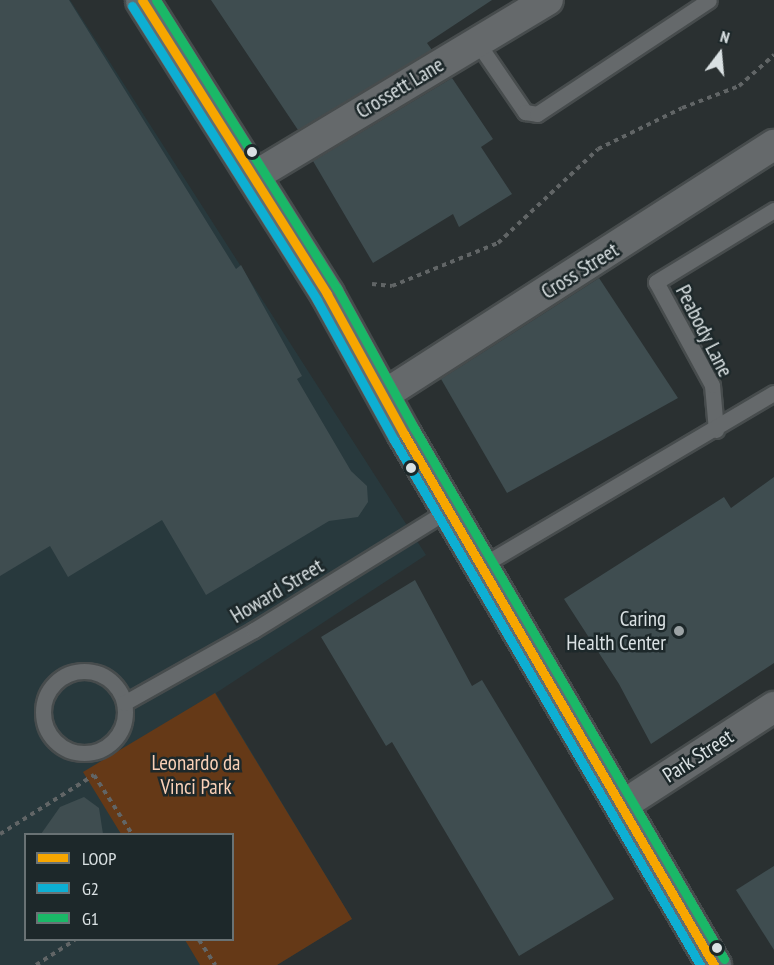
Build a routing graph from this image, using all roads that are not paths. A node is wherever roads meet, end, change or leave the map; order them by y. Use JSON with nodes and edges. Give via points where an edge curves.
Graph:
{"nodes":[{"id":1,"x":142,"y":0,"type":"edge"},
{"id":2,"x":548,"y":0,"type":"edge"},
{"id":3,"x":709,"y":0,"type":"edge"},
{"id":4,"x":477,"y":42,"type":"junction"},
{"id":5,"x":774,"y":145,"type":"edge"},
{"id":6,"x":254,"y":177,"type":"junction"},
{"id":7,"x":774,"y":210,"type":"edge"},
{"id":8,"x":774,"y":393,"type":"edge"},
{"id":9,"x":384,"y":395,"type":"junction"},
{"id":10,"x":716,"y":430,"type":"junction"},
{"id":11,"x":448,"y":510,"type":"junction"},
{"id":12,"x":481,"y":566,"type":"junction"},
{"id":13,"x":124,"y":703,"type":"junction"},
{"id":14,"x":774,"y":706,"type":"edge"},
{"id":15,"x":623,"y":805,"type":"junction"},
{"id":16,"x":714,"y":965,"type":"edge"}],
"edges":[{"from":1,"to":6,"type":"main road"},
{"from":2,"to":4,"type":"street","name":"Crossett Lane"},
{"from":3,"to":4,"type":"lane","via":[[537,114],[525,112]]},
{"from":4,"to":6,"type":"street","name":"Crossett Lane"},
{"from":5,"to":9,"type":"street","name":"Cross Street"},
{"from":6,"to":9,"type":"main road"},
{"from":7,"to":10,"type":"lane","name":"Peabody Lane","via":[[656,282],[712,386]]},
{"from":8,"to":10,"type":"lane"},
{"from":9,"to":11,"type":"main road"},
{"from":10,"to":12,"type":"lane"},
{"from":11,"to":12,"type":"main road"},
{"from":11,"to":13,"type":"lane","name":"Howard Street","via":[[254,630]]},
{"from":12,"to":15,"type":"main road"},
{"from":13,"to":13,"type":"lane","via":[[122,728],[106,747],[95,751],[70,750],[58,743],[44,719],[48,691],[70,674],[98,673],[110,680]]},
{"from":14,"to":15,"type":"street","name":"Park Street"},
{"from":15,"to":16,"type":"main road"}]}
